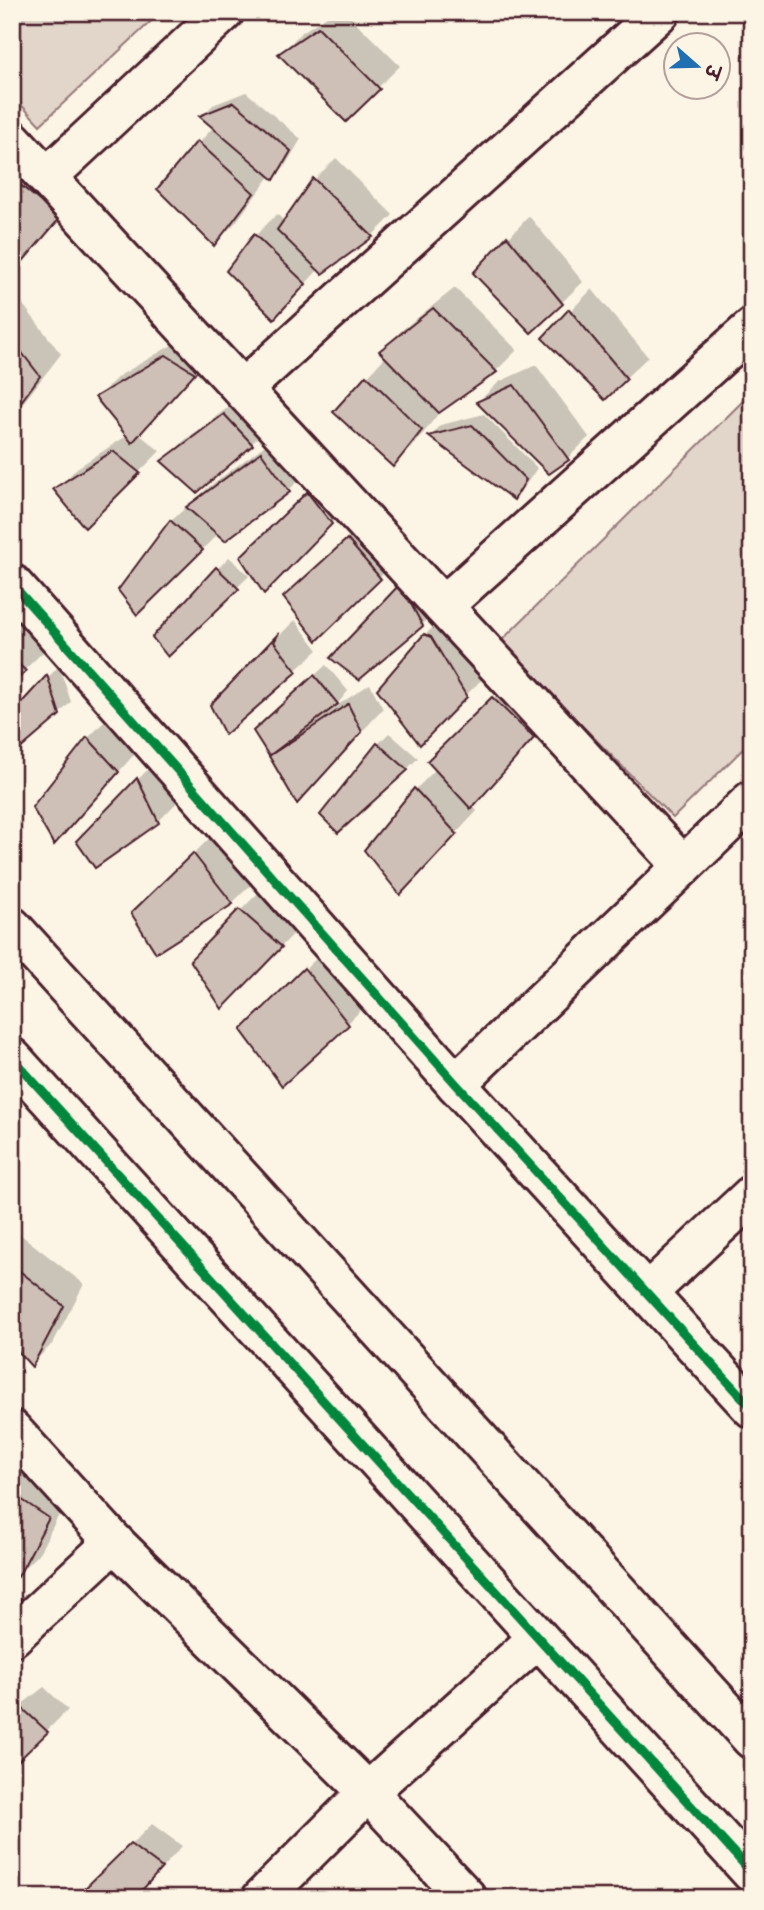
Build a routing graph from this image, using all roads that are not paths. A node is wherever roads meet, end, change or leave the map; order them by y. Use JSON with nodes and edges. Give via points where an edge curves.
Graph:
{"nodes":[{"id":1,"x":224,"y":12,"type":"edge"},
{"id":2,"x":660,"y":12,"type":"edge"},
{"id":3,"x":12,"y":140,"type":"edge"},
{"id":4,"x":47,"y":177,"type":"junction"},
{"id":5,"x":752,"y":328,"type":"edge"},
{"id":6,"x":243,"y":389,"type":"junction"},
{"id":7,"x":12,"y":584,"type":"edge"},
{"id":8,"x":443,"y":606,"type":"junction"},
{"id":9,"x":752,"y":800,"type":"edge"},
{"id":10,"x":683,"y":866,"type":"junction"},
{"id":11,"x":12,"y":927,"type":"edge"},
{"id":12,"x":12,"y":1058,"type":"edge"},
{"id":13,"x":456,"y":1084,"type":"junction"},
{"id":14,"x":752,"y":1195,"type":"edge"},
{"id":15,"x":648,"y":1293,"type":"junction"},
{"id":16,"x":752,"y":1408,"type":"edge"},
{"id":17,"x":12,"y":1430,"type":"edge"},
{"id":18,"x":114,"y":1542,"type":"junction"},
{"id":19,"x":12,"y":1637,"type":"edge"},
{"id":20,"x":538,"y":1638,"type":"junction"},
{"id":21,"x":752,"y":1739,"type":"edge"},
{"id":22,"x":368,"y":1793,"type":"junction"},
{"id":23,"x":752,"y":1873,"type":"edge"},
{"id":24,"x":262,"y":1898,"type":"edge"},
{"id":25,"x":467,"y":1898,"type":"edge"}],
"edges":[{"from":1,"to":4,"type":"street"},
{"from":2,"to":6,"type":"street"},
{"from":3,"to":4,"type":"street"},
{"from":4,"to":6,"type":"street"},
{"from":5,"to":8,"type":"street"},
{"from":6,"to":8,"type":"street"},
{"from":7,"to":13,"type":"street"},
{"from":8,"to":10,"type":"street"},
{"from":9,"to":10,"type":"street"},
{"from":10,"to":13,"type":"street"},
{"from":11,"to":21,"type":"street"},
{"from":12,"to":20,"type":"street"},
{"from":13,"to":15,"type":"street"},
{"from":14,"to":15,"type":"street"},
{"from":15,"to":16,"type":"street"},
{"from":17,"to":18,"type":"street"},
{"from":18,"to":19,"type":"street"},
{"from":18,"to":22,"type":"street"},
{"from":20,"to":22,"type":"street"},
{"from":20,"to":23,"type":"street"},
{"from":22,"to":24,"type":"street"},
{"from":22,"to":25,"type":"street"}]}
